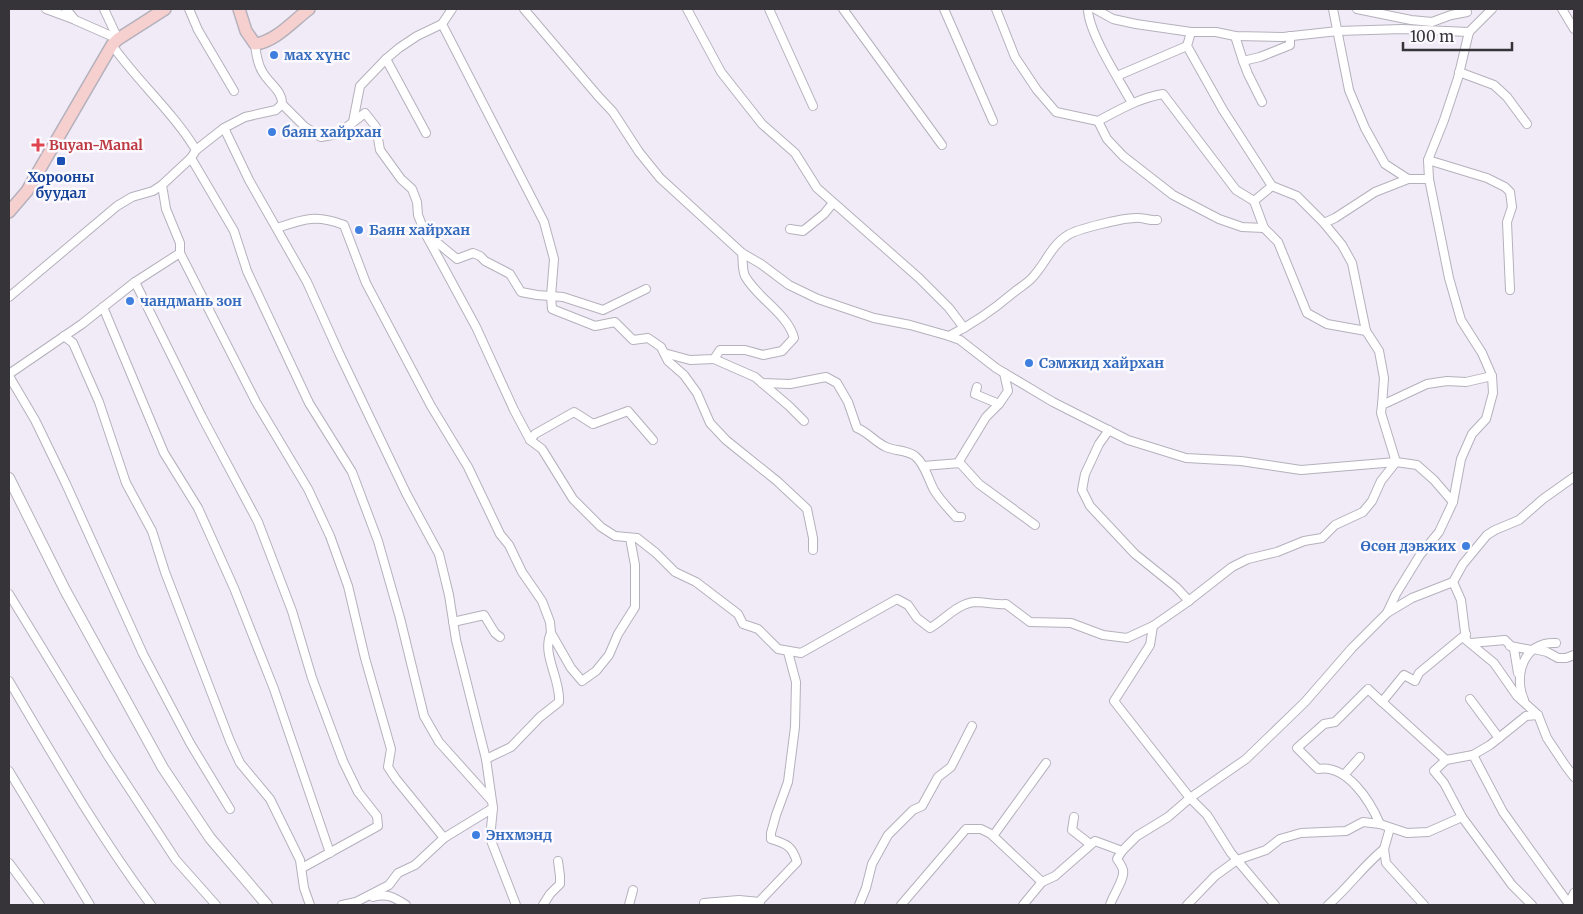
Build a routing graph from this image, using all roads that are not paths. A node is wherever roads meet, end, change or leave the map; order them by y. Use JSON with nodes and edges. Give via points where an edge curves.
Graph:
{"nodes":[{"id":1,"x":46,"y":9,"type":"edge"},
{"id":2,"x":66,"y":9,"type":"edge"},
{"id":3,"x":104,"y":9,"type":"edge"},
{"id":4,"x":189,"y":9,"type":"edge"},
{"id":5,"x":239,"y":9,"type":"edge"},
{"id":6,"x":309,"y":9,"type":"edge"},
{"id":7,"x":452,"y":9,"type":"edge"},
{"id":8,"x":524,"y":9,"type":"edge"},
{"id":9,"x":687,"y":9,"type":"edge"},
{"id":10,"x":769,"y":9,"type":"edge"},
{"id":11,"x":843,"y":9,"type":"edge"},
{"id":12,"x":944,"y":9,"type":"edge"},
{"id":13,"x":996,"y":9,"type":"edge"},
{"id":14,"x":1088,"y":9,"type":"edge"},
{"id":15,"x":1095,"y":9,"type":"edge"},
{"id":16,"x":1333,"y":9,"type":"edge"},
{"id":17,"x":1357,"y":9,"type":"edge"},
{"id":18,"x":1466,"y":9,"type":"edge"},
{"id":19,"x":1492,"y":9,"type":"edge"},
{"id":20,"x":1562,"y":9,"type":"edge"},
{"id":21,"x":158,"y":11,"type":"edge"},
{"id":22,"x":75,"y":20,"type":"junction"},
{"id":23,"x":442,"y":24,"type":"junction"},
{"id":24,"x":1574,"y":29,"type":"edge"},
{"id":25,"x":1338,"y":30,"type":"junction"},
{"id":26,"x":1190,"y":32,"type":"junction"},
{"id":27,"x":1469,"y":32,"type":"junction"},
{"id":28,"x":1235,"y":36,"type":"junction"},
{"id":29,"x":1290,"y":36,"type":"junction"},
{"id":30,"x":115,"y":42,"type":"junction"},
{"id":31,"x":255,"y":44,"type":"junction"},
{"id":32,"x":1186,"y":46,"type":"junction"},
{"id":33,"x":386,"y":59,"type":"junction"},
{"id":34,"x":1243,"y":60,"type":"junction"},
{"id":35,"x":1459,"y":72,"type":"junction"},
{"id":36,"x":1117,"y":76,"type":"junction"},
{"id":37,"x":234,"y":90,"type":"dead end"},
{"id":38,"x":1262,"y":102,"type":"dead end"},
{"id":39,"x":1132,"y":103,"type":"junction"},
{"id":40,"x":282,"y":104,"type":"junction"},
{"id":41,"x":813,"y":106,"type":"dead end"},
{"id":42,"x":993,"y":121,"type":"dead end"},
{"id":43,"x":1098,"y":121,"type":"junction"},
{"id":44,"x":352,"y":122,"type":"junction"},
{"id":45,"x":1526,"y":124,"type":"dead end"},
{"id":46,"x":224,"y":128,"type":"junction"},
{"id":47,"x":426,"y":133,"type":"dead end"},
{"id":48,"x":942,"y":145,"type":"dead end"},
{"id":49,"x":196,"y":150,"type":"junction"},
{"id":50,"x":191,"y":158,"type":"junction"},
{"id":51,"x":1428,"y":160,"type":"junction"},
{"id":52,"x":1408,"y":179,"type":"junction"},
{"id":53,"x":1430,"y":179,"type":"junction"},
{"id":54,"x":162,"y":185,"type":"junction"},
{"id":55,"x":1272,"y":186,"type":"junction"},
{"id":56,"x":1254,"y":201,"type":"junction"},
{"id":57,"x":833,"y":203,"type":"junction"},
{"id":58,"x":9,"y":212,"type":"edge"},
{"id":59,"x":1157,"y":220,"type":"dead end"},
{"id":60,"x":1324,"y":223,"type":"junction"},
{"id":61,"x":277,"y":228,"type":"junction"},
{"id":62,"x":1264,"y":228,"type":"junction"},
{"id":63,"x":790,"y":229,"type":"dead end"},
{"id":64,"x":425,"y":233,"type":"junction"},
{"id":65,"x":742,"y":252,"type":"junction"},
{"id":66,"x":180,"y":253,"type":"junction"},
{"id":67,"x":135,"y":282,"type":"junction"},
{"id":68,"x":646,"y":289,"type":"dead end"},
{"id":69,"x":1510,"y":290,"type":"dead end"},
{"id":70,"x":550,"y":296,"type":"junction"},
{"id":71,"x":9,"y":297,"type":"edge"},
{"id":72,"x":103,"y":307,"type":"junction"},
{"id":73,"x":964,"y":328,"type":"junction"},
{"id":74,"x":1366,"y":331,"type":"junction"},
{"id":75,"x":64,"y":336,"type":"junction"},
{"id":76,"x":949,"y":336,"type":"junction"},
{"id":77,"x":664,"y":353,"type":"junction"},
{"id":78,"x":714,"y":359,"type":"junction"},
{"id":79,"x":1004,"y":373,"type":"junction"},
{"id":80,"x":9,"y":375,"type":"edge"},
{"id":81,"x":1492,"y":376,"type":"junction"},
{"id":82,"x":762,"y":383,"type":"junction"},
{"id":83,"x":977,"y":387,"type":"dead end"},
{"id":84,"x":999,"y":404,"type":"junction"},
{"id":85,"x":1382,"y":405,"type":"junction"},
{"id":86,"x":804,"y":421,"type":"dead end"},
{"id":87,"x":1109,"y":430,"type":"junction"},
{"id":88,"x":530,"y":440,"type":"junction"},
{"id":89,"x":653,"y":440,"type":"dead end"},
{"id":90,"x":1396,"y":462,"type":"junction"},
{"id":91,"x":958,"y":463,"type":"junction"},
{"id":92,"x":923,"y":466,"type":"junction"},
{"id":93,"x":1574,"y":477,"type":"edge"},
{"id":94,"x":9,"y":478,"type":"edge"},
{"id":95,"x":1453,"y":502,"type":"junction"},
{"id":96,"x":961,"y":518,"type":"dead end"},
{"id":97,"x":1035,"y":525,"type":"dead end"},
{"id":98,"x":630,"y":538,"type":"junction"},
{"id":99,"x":814,"y":550,"type":"dead end"},
{"id":100,"x":1452,"y":582,"type":"junction"},
{"id":101,"x":9,"y":594,"type":"edge"},
{"id":102,"x":1189,"y":601,"type":"junction"},
{"id":103,"x":1387,"y":613,"type":"junction"},
{"id":104,"x":453,"y":622,"type":"junction"},
{"id":105,"x":1153,"y":626,"type":"junction"},
{"id":106,"x":551,"y":633,"type":"junction"},
{"id":107,"x":1466,"y":634,"type":"junction"},
{"id":108,"x":500,"y":637,"type":"dead end"},
{"id":109,"x":1471,"y":643,"type":"junction"},
{"id":110,"x":1556,"y":643,"type":"dead end"},
{"id":111,"x":1510,"y":646,"type":"junction"},
{"id":112,"x":1533,"y":650,"type":"junction"},
{"id":113,"x":788,"y":652,"type":"junction"},
{"id":114,"x":1574,"y":655,"type":"edge"},
{"id":115,"x":1518,"y":675,"type":"junction"},
{"id":116,"x":9,"y":681,"type":"edge"},
{"id":117,"x":1365,"y":686,"type":"junction"},
{"id":118,"x":1470,"y":699,"type":"dead end"},
{"id":119,"x":1526,"y":704,"type":"junction"},
{"id":120,"x":1538,"y":714,"type":"junction"},
{"id":121,"x":972,"y":726,"type":"dead end"},
{"id":122,"x":1499,"y":738,"type":"junction"},
{"id":123,"x":1473,"y":755,"type":"junction"},
{"id":124,"x":1360,"y":757,"type":"dead end"},
{"id":125,"x":486,"y":760,"type":"junction"},
{"id":126,"x":1446,"y":760,"type":"junction"},
{"id":127,"x":1046,"y":763,"type":"dead end"},
{"id":128,"x":9,"y":771,"type":"edge"},
{"id":129,"x":1344,"y":775,"type":"junction"},
{"id":130,"x":1574,"y":777,"type":"edge"},
{"id":131,"x":1190,"y":798,"type":"junction"},
{"id":132,"x":492,"y":804,"type":"junction"},
{"id":133,"x":230,"y":809,"type":"dead end"},
{"id":134,"x":1074,"y":816,"type":"dead end"},
{"id":135,"x":1462,"y":817,"type":"junction"},
{"id":136,"x":1380,"y":824,"type":"junction"},
{"id":137,"x":1390,"y":828,"type":"junction"},
{"id":138,"x":993,"y":836,"type":"junction"},
{"id":139,"x":444,"y":838,"type":"junction"},
{"id":140,"x":1090,"y":844,"type":"junction"},
{"id":141,"x":1384,"y":849,"type":"junction"},
{"id":142,"x":1122,"y":851,"type":"junction"},
{"id":143,"x":330,"y":853,"type":"junction"},
{"id":144,"x":1237,"y":860,"type":"junction"},
{"id":145,"x":558,"y":861,"type":"dead end"},
{"id":146,"x":9,"y":863,"type":"edge"},
{"id":147,"x":302,"y":868,"type":"junction"},
{"id":148,"x":1042,"y":882,"type":"junction"},
{"id":149,"x":633,"y":890,"type":"dead end"},
{"id":150,"x":1574,"y":893,"type":"edge"},
{"id":151,"x":356,"y":902,"type":"junction"},
{"id":152,"x":704,"y":903,"type":"dead end"},
{"id":153,"x":758,"y":904,"type":"edge"},
{"id":154,"x":1569,"y":904,"type":"edge"},
{"id":155,"x":40,"y":905,"type":"edge"},
{"id":156,"x":90,"y":905,"type":"edge"},
{"id":157,"x":151,"y":905,"type":"edge"},
{"id":158,"x":216,"y":905,"type":"edge"},
{"id":159,"x":267,"y":905,"type":"edge"},
{"id":160,"x":310,"y":905,"type":"edge"},
{"id":161,"x":342,"y":905,"type":"edge"},
{"id":162,"x":406,"y":905,"type":"edge"},
{"id":163,"x":516,"y":905,"type":"edge"},
{"id":164,"x":543,"y":905,"type":"edge"},
{"id":165,"x":629,"y":905,"type":"edge"},
{"id":166,"x":859,"y":905,"type":"edge"},
{"id":167,"x":901,"y":905,"type":"edge"},
{"id":168,"x":1023,"y":905,"type":"edge"},
{"id":169,"x":1110,"y":905,"type":"edge"},
{"id":170,"x":1187,"y":905,"type":"edge"},
{"id":171,"x":1274,"y":905,"type":"edge"},
{"id":172,"x":1328,"y":905,"type":"edge"},
{"id":173,"x":1424,"y":905,"type":"edge"},
{"id":174,"x":1532,"y":905,"type":"edge"}],
"edges":[{"from":1,"to":22,"type":"street"},
{"from":2,"to":22,"type":"street"},
{"from":3,"to":30,"type":"street"},
{"from":4,"to":37,"type":"street"},
{"from":5,"to":31,"type":"main road","via":[[246,31]]},
{"from":6,"to":31,"type":"main road","via":[[272,38]]},
{"from":7,"to":23,"type":"street"},
{"from":8,"to":65,"type":"street","via":[[614,112],[638,152],[660,178]]},
{"from":9,"to":57,"type":"street","via":[[722,72],[744,102],[762,124],[795,152],[817,188]]},
{"from":10,"to":41,"type":"street"},
{"from":11,"to":48,"type":"street"},
{"from":12,"to":42,"type":"street"},
{"from":13,"to":43,"type":"street","via":[[1015,57],[1056,112]]},
{"from":14,"to":36,"type":"street","via":[[1088,19]]},
{"from":15,"to":26,"type":"street","via":[[1113,19]]},
{"from":16,"to":25,"type":"street"},
{"from":17,"to":18,"type":"street","via":[[1432,22],[1467,12]]},
{"from":19,"to":27,"type":"street"},
{"from":20,"to":24,"type":"street"},
{"from":21,"to":30,"type":"main road"},
{"from":22,"to":30,"type":"street"},
{"from":23,"to":33,"type":"street","via":[[417,36]]},
{"from":23,"to":70,"type":"street","via":[[544,222],[554,259]]},
{"from":25,"to":27,"type":"street"},
{"from":25,"to":29,"type":"street"},
{"from":25,"to":52,"type":"street","via":[[1348,90],[1365,128],[1385,164]]},
{"from":26,"to":28,"type":"street"},
{"from":26,"to":32,"type":"street"},
{"from":27,"to":35,"type":"street"},
{"from":28,"to":29,"type":"street"},
{"from":28,"to":34,"type":"street"},
{"from":29,"to":34,"type":"street","via":[[1290,45]]},
{"from":30,"to":49,"type":"street","via":[[128,68],[184,130]]},
{"from":30,"to":58,"type":"main road","via":[[27,191]]},
{"from":31,"to":40,"type":"street","via":[[261,70],[282,98]]},
{"from":32,"to":36,"type":"street"},
{"from":32,"to":55,"type":"street"},
{"from":33,"to":44,"type":"street","via":[[360,86]]},
{"from":33,"to":47,"type":"street"},
{"from":34,"to":38,"type":"street"},
{"from":35,"to":45,"type":"street","via":[[1494,86],[1507,97]]},
{"from":35,"to":51,"type":"street"},
{"from":36,"to":39,"type":"street"},
{"from":39,"to":43,"type":"street"},
{"from":39,"to":56,"type":"street","via":[[1163,94],[1236,190]]},
{"from":40,"to":44,"type":"street","via":[[321,137],[338,134]]},
{"from":40,"to":46,"type":"street","via":[[276,110],[245,117]]},
{"from":43,"to":62,"type":"street","via":[[1106,139],[1172,195],[1220,219]]},
{"from":44,"to":64,"type":"street","via":[[365,113],[376,127],[380,150],[412,189]]},
{"from":46,"to":49,"type":"street"},
{"from":46,"to":61,"type":"street"},
{"from":49,"to":50,"type":"street"},
{"from":50,"to":54,"type":"street"},
{"from":50,"to":132,"type":"street","via":[[234,231],[247,271],[309,403],[352,472],[378,541],[424,716],[439,742]]},
{"from":51,"to":53,"type":"street"},
{"from":51,"to":69,"type":"street","via":[[1487,178],[1510,192],[1512,207],[1506,222]]},
{"from":52,"to":53,"type":"street"},
{"from":52,"to":60,"type":"street","via":[[1375,192]]},
{"from":53,"to":81,"type":"street","via":[[1449,278],[1461,320]]},
{"from":54,"to":66,"type":"street","via":[[166,208],[180,243]]},
{"from":54,"to":71,"type":"street","via":[[117,206]]},
{"from":55,"to":56,"type":"street"},
{"from":55,"to":60,"type":"street","via":[[1297,196]]},
{"from":56,"to":62,"type":"street"},
{"from":57,"to":63,"type":"street","via":[[803,232]]},
{"from":57,"to":73,"type":"street","via":[[918,278],[949,308]]},
{"from":59,"to":73,"type":"street","via":[[1123,219],[1069,233],[1055,245],[1030,280]]},
{"from":60,"to":74,"type":"street","via":[[1352,262]]},
{"from":61,"to":104,"type":"street","via":[[307,282],[406,494],[439,554]]},
{"from":61,"to":106,"type":"street","via":[[304,218],[330,219],[344,225],[366,283],[430,406],[468,467],[500,534],[540,596]]},
{"from":62,"to":74,"type":"street","via":[[1278,242],[1306,313],[1327,324]]},
{"from":64,"to":70,"type":"street","via":[[457,259],[473,253],[510,274],[521,292]]},
{"from":64,"to":88,"type":"street","via":[[476,327]]},
{"from":65,"to":76,"type":"street","via":[[789,285],[818,299],[874,318]]},
{"from":65,"to":78,"type":"street","via":[[744,275],[792,328],[794,338],[782,351],[764,355],[745,350],[720,350]]},
{"from":66,"to":67,"type":"street"},
{"from":66,"to":139,"type":"street","via":[[256,402],[308,489],[330,536],[348,586],[391,749],[388,767]]},
{"from":67,"to":72,"type":"street"},
{"from":67,"to":143,"type":"street","via":[[258,522],[343,761],[358,792],[377,816],[378,826]]},
{"from":68,"to":70,"type":"street","via":[[603,310]]},
{"from":70,"to":77,"type":"street","via":[[552,309],[595,326],[616,322],[633,340],[648,338]]},
{"from":72,"to":75,"type":"street"},
{"from":72,"to":143,"type":"street","via":[[164,452],[198,508],[234,588],[274,689]]},
{"from":73,"to":76,"type":"street"},
{"from":74,"to":85,"type":"street","via":[[1379,351],[1384,378]]},
{"from":75,"to":80,"type":"street"},
{"from":75,"to":147,"type":"street","via":[[73,343],[99,402],[126,483],[152,531],[230,742],[240,763],[270,799]]},
{"from":76,"to":79,"type":"street","via":[[960,340]]},
{"from":77,"to":78,"type":"street","via":[[690,360]]},
{"from":77,"to":99,"type":"street","via":[[697,393],[710,423],[807,509]]},
{"from":78,"to":82,"type":"street"},
{"from":79,"to":84,"type":"street","via":[[1008,391]]},
{"from":79,"to":87,"type":"street"},
{"from":80,"to":133,"type":"street","via":[[66,484],[143,654],[190,743]]},
{"from":81,"to":85,"type":"street","via":[[1466,382],[1427,384]]},
{"from":81,"to":95,"type":"street","via":[[1493,393],[1486,419],[1472,434],[1461,459]]},
{"from":82,"to":86,"type":"street"},
{"from":82,"to":92,"type":"street","via":[[790,384],[826,377],[837,383],[857,428],[886,447],[916,456]]},
{"from":83,"to":84,"type":"street","via":[[975,394]]},
{"from":84,"to":91,"type":"street","via":[[986,417]]},
{"from":85,"to":90,"type":"street","via":[[1380,413]]},
{"from":87,"to":90,"type":"street","via":[[1128,440],[1186,458],[1241,461],[1301,470]]},
{"from":87,"to":102,"type":"street","via":[[1085,474],[1082,490],[1090,506],[1136,554]]},
{"from":88,"to":89,"type":"street","via":[[574,412],[593,424],[628,411]]},
{"from":88,"to":98,"type":"street","via":[[542,450],[573,499],[600,527],[615,536]]},
{"from":90,"to":95,"type":"street","via":[[1417,465]]},
{"from":90,"to":102,"type":"street","via":[[1363,512],[1335,524],[1322,538],[1248,559],[1232,567]]},
{"from":91,"to":92,"type":"street"},
{"from":91,"to":97,"type":"street","via":[[980,484]]},
{"from":92,"to":96,"type":"street","via":[[938,496],[956,517]]},
{"from":93,"to":100,"type":"street","via":[[1519,520],[1487,535]]},
{"from":94,"to":159,"type":"street","via":[[163,768],[210,838]]},
{"from":95,"to":103,"type":"street"},
{"from":98,"to":106,"type":"street","via":[[635,565],[635,607],[609,655],[596,671],[582,681]]},
{"from":98,"to":113,"type":"street","via":[[637,538],[675,572],[696,582],[738,614],[744,624],[758,629],[778,649]]},
{"from":100,"to":103,"type":"street","via":[[1412,598]]},
{"from":100,"to":107,"type":"street","via":[[1461,600]]},
{"from":101,"to":158,"type":"street","via":[[176,860]]},
{"from":102,"to":105,"type":"street"},
{"from":103,"to":131,"type":"street","via":[[1305,702],[1246,759]]},
{"from":104,"to":108,"type":"street","via":[[484,615]]},
{"from":104,"to":125,"type":"street"},
{"from":105,"to":113,"type":"street","via":[[1127,638],[1103,635],[1071,623],[1030,622],[1006,604],[971,602],[930,628],[898,599],[802,653]]},
{"from":105,"to":131,"type":"street","via":[[1150,645],[1114,701]]},
{"from":106,"to":125,"type":"street","via":[[547,651],[558,684],[559,702],[511,747]]},
{"from":107,"to":109,"type":"street","via":[[1466,640]]},
{"from":107,"to":117,"type":"street","via":[[1419,672],[1415,681],[1404,675],[1382,702]]},
{"from":109,"to":111,"type":"street","via":[[1505,640]]},
{"from":109,"to":119,"type":"street","via":[[1494,663]]},
{"from":110,"to":112,"type":"street"},
{"from":111,"to":112,"type":"street"},
{"from":111,"to":115,"type":"street","via":[[1514,650]]},
{"from":112,"to":114,"type":"street","via":[[1558,658]]},
{"from":112,"to":115,"type":"street","via":[[1526,656]]},
{"from":113,"to":153,"type":"street","via":[[796,682],[795,727],[788,782],[771,839],[793,850],[796,862]]},
{"from":115,"to":119,"type":"street","via":[[1520,692]]},
{"from":116,"to":157,"type":"street","via":[[67,780]]},
{"from":117,"to":126,"type":"street"},
{"from":117,"to":129,"type":"street","via":[[1335,722],[1324,724],[1297,748],[1318,769],[1328,767]]},
{"from":118,"to":122,"type":"street"},
{"from":119,"to":120,"type":"street"},
{"from":120,"to":122,"type":"street","via":[[1526,716]]},
{"from":120,"to":130,"type":"street","via":[[1548,738]]},
{"from":121,"to":166,"type":"street","via":[[951,767],[938,777],[922,806],[913,810],[888,834],[872,864]]},
{"from":122,"to":123,"type":"street"},
{"from":123,"to":126,"type":"street"},
{"from":123,"to":154,"type":"street","via":[[1503,812]]},
{"from":124,"to":129,"type":"street"},
{"from":125,"to":132,"type":"street"},
{"from":126,"to":135,"type":"street","via":[[1434,771]]},
{"from":127,"to":138,"type":"street"},
{"from":128,"to":156,"type":"street"},
{"from":129,"to":136,"type":"street","via":[[1372,805]]},
{"from":131,"to":142,"type":"street","via":[[1168,817],[1137,836]]},
{"from":131,"to":144,"type":"street"},
{"from":132,"to":139,"type":"street"},
{"from":132,"to":163,"type":"street","via":[[490,838]]},
{"from":134,"to":140,"type":"street","via":[[1072,830]]},
{"from":135,"to":137,"type":"street","via":[[1428,832],[1406,833]]},
{"from":135,"to":174,"type":"street","via":[[1512,885]]},
{"from":136,"to":137,"type":"street"},
{"from":136,"to":144,"type":"street","via":[[1363,822],[1346,832],[1301,833],[1280,839],[1266,850]]},
{"from":137,"to":141,"type":"street"},
{"from":138,"to":148,"type":"street"},
{"from":138,"to":167,"type":"street","via":[[981,829],[966,829]]},
{"from":139,"to":151,"type":"street","via":[[415,865],[398,873],[389,885]]},
{"from":140,"to":142,"type":"street","via":[[1094,841]]},
{"from":140,"to":148,"type":"street","via":[[1054,876]]},
{"from":141,"to":172,"type":"street"},
{"from":141,"to":173,"type":"street","via":[[1386,863]]},
{"from":142,"to":169,"type":"street","via":[[1117,859],[1124,871]]},
{"from":143,"to":147,"type":"street"},
{"from":144,"to":170,"type":"street","via":[[1215,876]]},
{"from":144,"to":171,"type":"street"},
{"from":145,"to":164,"type":"street","via":[[560,884]]},
{"from":146,"to":155,"type":"street"},
{"from":147,"to":160,"type":"street"},
{"from":148,"to":168,"type":"street"},
{"from":149,"to":165,"type":"street"},
{"from":150,"to":154,"type":"street"},
{"from":151,"to":161,"type":"street"},
{"from":151,"to":162,"type":"street","via":[[387,895]]},
{"from":152,"to":153,"type":"street","via":[[739,900]]}]}
